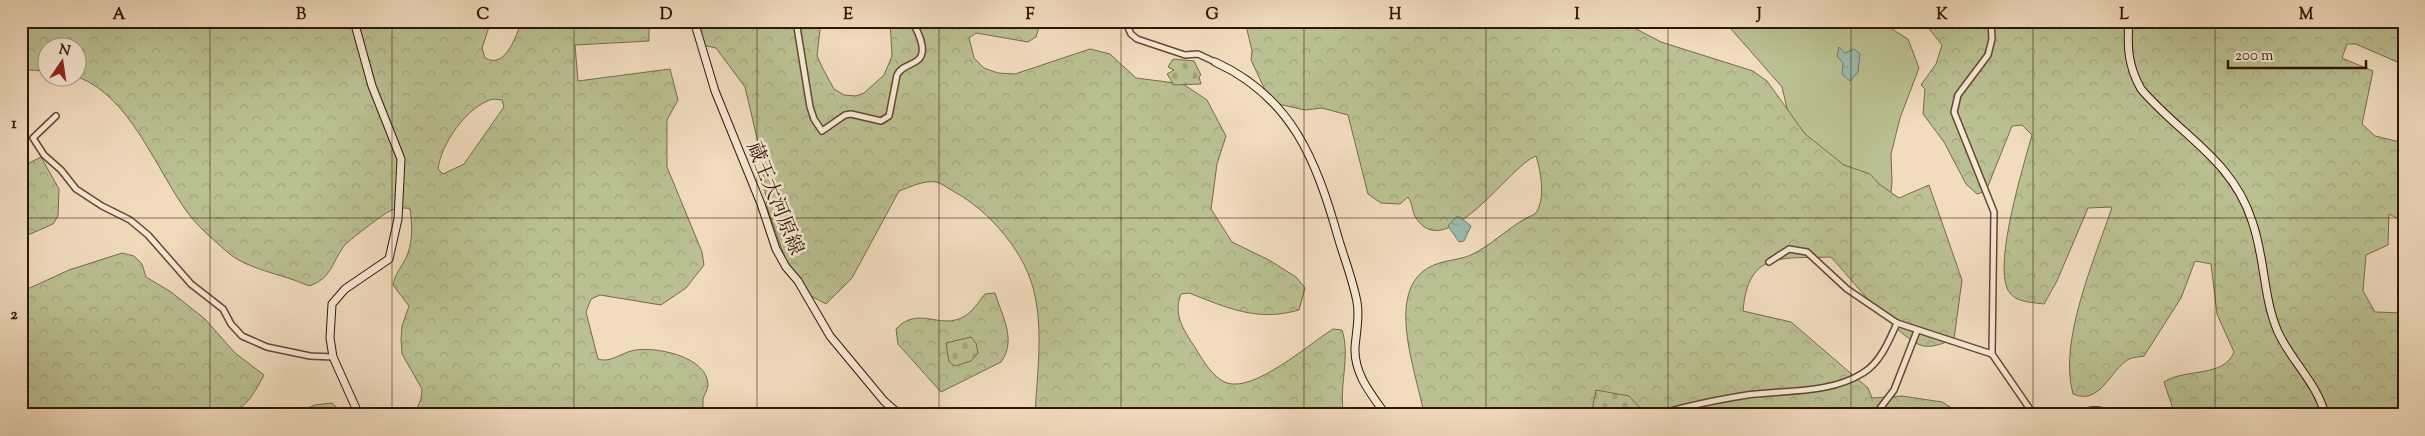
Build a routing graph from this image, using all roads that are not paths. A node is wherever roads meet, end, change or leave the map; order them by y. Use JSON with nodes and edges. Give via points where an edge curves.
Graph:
{"nodes":[{"id":1,"x":354,"y":21,"type":"edge"},
{"id":2,"x":694,"y":21,"type":"edge"},
{"id":3,"x":796,"y":21,"type":"edge"},
{"id":4,"x":912,"y":21,"type":"edge"},
{"id":5,"x":1125,"y":21,"type":"edge"},
{"id":6,"x":1991,"y":21,"type":"edge"},
{"id":7,"x":2129,"y":21,"type":"edge"},
{"id":8,"x":1214,"y":62,"type":"joint"},
{"id":9,"x":56,"y":116,"type":"dead end"},
{"id":10,"x":1769,"y":262,"type":"dead end"},
{"id":11,"x":1897,"y":324,"type":"junction"},
{"id":12,"x":1917,"y":331,"type":"junction"},
{"id":13,"x":1992,"y":354,"type":"junction"},
{"id":14,"x":333,"y":357,"type":"junction"},
{"id":15,"x":358,"y":415,"type":"edge"},
{"id":16,"x":900,"y":415,"type":"edge"},
{"id":17,"x":1386,"y":415,"type":"edge"},
{"id":18,"x":1657,"y":415,"type":"edge"},
{"id":19,"x":1875,"y":415,"type":"edge"},
{"id":20,"x":2034,"y":415,"type":"edge"},
{"id":21,"x":2080,"y":415,"type":"edge"},
{"id":22,"x":2116,"y":415,"type":"edge"},
{"id":23,"x":2325,"y":415,"type":"edge"}],
"edges":[{"from":1,"to":14,"type":"street","via":[[380,110],[401,158],[398,219],[389,259],[334,300],[330,338]]},
{"from":2,"to":16,"type":"street","name":"蔵王大河原線","via":[[716,91],[776,249],[830,336],[884,401]]},
{"from":3,"to":4,"type":"street","via":[[810,107],[822,131],[845,115],[881,121],[888,116],[900,69],[922,54]]},
{"from":5,"to":8,"type":"street","via":[[1137,39],[1185,55],[1198,54]]},
{"from":6,"to":13,"type":"street","via":[[1992,39],[1988,55],[1958,95],[1954,112],[1994,212]]},
{"from":7,"to":23,"type":"street","via":[[2129,60],[2140,89],[2215,158],[2246,204],[2257,237],[2272,316],[2278,332],[2318,396]]},
{"from":8,"to":17,"type":"street","via":[[1238,72],[1264,93],[1290,121],[1311,157],[1324,188],[1357,302],[1355,350],[1358,372]]},
{"from":9,"to":14,"type":"street","via":[[33,138],[44,155],[76,189],[148,234],[191,284],[222,309],[242,336],[267,347]]},
{"from":10,"to":11,"type":"street","via":[[1789,249],[1807,252],[1847,289]]},
{"from":11,"to":12,"type":"street"},
{"from":11,"to":18,"type":"street","via":[[1880,357],[1854,378],[1823,387],[1746,396]]},
{"from":12,"to":13,"type":"street"},
{"from":12,"to":19,"type":"street","via":[[1894,390]]},
{"from":13,"to":20,"type":"street"},
{"from":14,"to":15,"type":"street"},
{"from":21,"to":22,"type":"street","via":[[2090,409]]}]}
